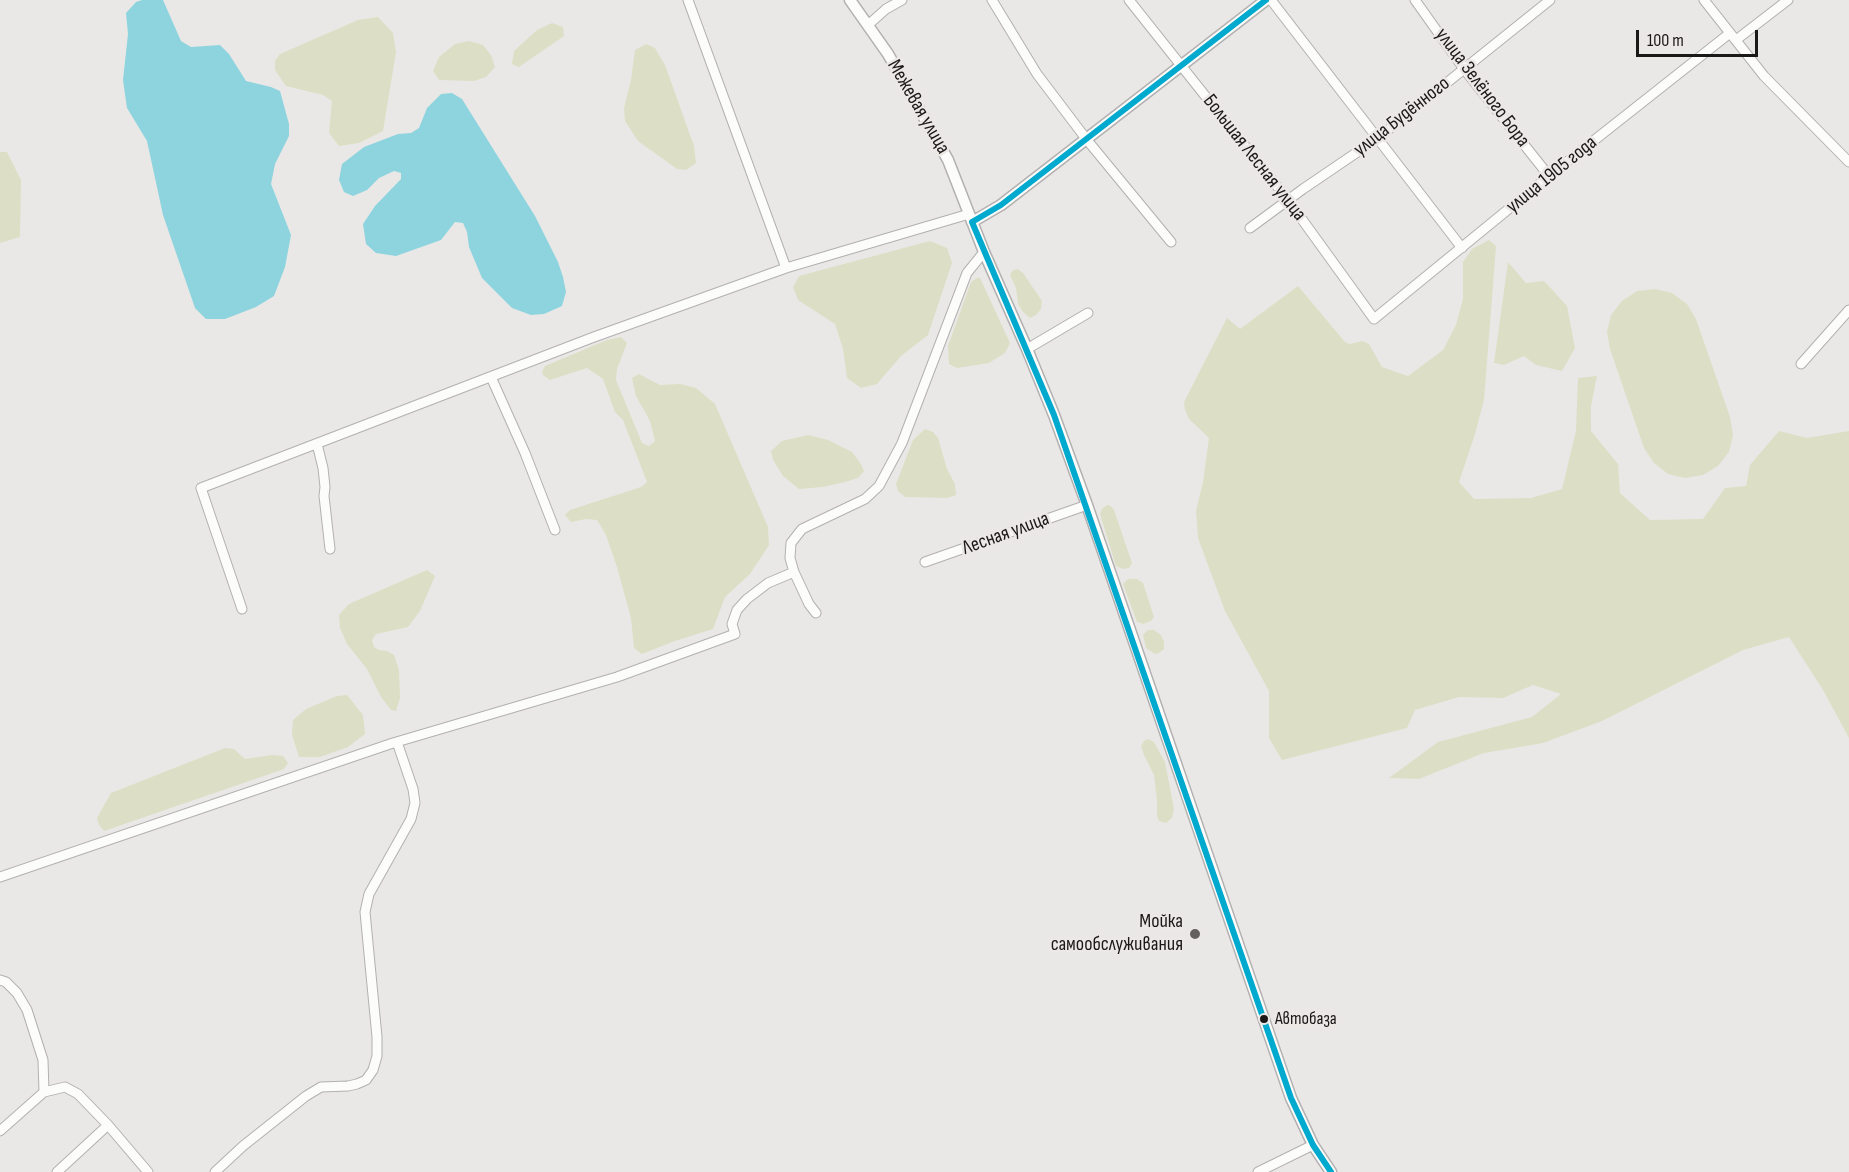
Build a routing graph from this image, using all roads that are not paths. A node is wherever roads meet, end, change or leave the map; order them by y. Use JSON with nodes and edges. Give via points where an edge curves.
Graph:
{"nodes":[{"id":1,"x":688,"y":0,"type":"edge"},
{"id":2,"x":850,"y":0,"type":"edge"},
{"id":3,"x":902,"y":0,"type":"edge"},
{"id":4,"x":992,"y":0,"type":"edge"},
{"id":5,"x":1129,"y":0,"type":"edge"},
{"id":6,"x":1266,"y":0,"type":"edge"},
{"id":7,"x":1271,"y":0,"type":"edge"},
{"id":8,"x":1415,"y":0,"type":"edge"},
{"id":9,"x":1550,"y":0,"type":"edge"},
{"id":10,"x":1704,"y":0,"type":"edge"},
{"id":11,"x":1788,"y":0,"type":"edge"},
{"id":12,"x":868,"y":25,"type":"junction"},
{"id":13,"x":1733,"y":37,"type":"junction"},
{"id":14,"x":1183,"y":66,"type":"junction"},
{"id":15,"x":1464,"y":69,"type":"junction"},
{"id":16,"x":1378,"y":138,"type":"junction"},
{"id":17,"x":1087,"y":140,"type":"junction"},
{"id":18,"x":1849,"y":162,"type":"edge"},
{"id":19,"x":1549,"y":176,"type":"junction"},
{"id":20,"x":1288,"y":200,"type":"junction"},
{"id":21,"x":971,"y":218,"type":"junction"},
{"id":22,"x":1250,"y":228,"type":"dead end"},
{"id":23,"x":1170,"y":242,"type":"dead end"},
{"id":24,"x":1462,"y":248,"type":"junction"},
{"id":25,"x":984,"y":252,"type":"junction"},
{"id":26,"x":786,"y":268,"type":"junction"},
{"id":27,"x":1849,"y":310,"type":"edge"},
{"id":28,"x":1088,"y":313,"type":"dead end"},
{"id":29,"x":1374,"y":319,"type":"joint"},
{"id":30,"x":1027,"y":349,"type":"junction"},
{"id":31,"x":1801,"y":364,"type":"dead end"},
{"id":32,"x":491,"y":377,"type":"junction"},
{"id":33,"x":317,"y":444,"type":"junction"},
{"id":34,"x":1086,"y":505,"type":"junction"},
{"id":35,"x":555,"y":530,"type":"dead end"},
{"id":36,"x":330,"y":549,"type":"dead end"},
{"id":37,"x":926,"y":562,"type":"dead end"},
{"id":38,"x":794,"y":572,"type":"junction"},
{"id":39,"x":242,"y":609,"type":"dead end"},
{"id":40,"x":816,"y":614,"type":"dead end"},
{"id":41,"x":397,"y":742,"type":"junction"},
{"id":42,"x":0,"y":877,"type":"edge"},
{"id":43,"x":2,"y":983,"type":"edge"},
{"id":44,"x":44,"y":1092,"type":"junction"},
{"id":45,"x":108,"y":1125,"type":"junction"},
{"id":46,"x":0,"y":1131,"type":"edge"},
{"id":47,"x":1313,"y":1145,"type":"junction"},
{"id":48,"x":57,"y":1172,"type":"edge"},
{"id":49,"x":148,"y":1172,"type":"edge"},
{"id":50,"x":214,"y":1172,"type":"edge"},
{"id":51,"x":1258,"y":1172,"type":"edge"},
{"id":52,"x":1331,"y":1172,"type":"edge"}],
"edges":[{"from":1,"to":26,"type":"street"},
{"from":2,"to":12,"type":"street","name":"Межевая улица"},
{"from":3,"to":12,"type":"street"},
{"from":4,"to":17,"type":"street","via":[[1037,74]]},
{"from":5,"to":14,"type":"street","name":"Большая Лесная улица"},
{"from":6,"to":14,"type":"street"},
{"from":7,"to":16,"type":"street"},
{"from":8,"to":15,"type":"street","name":"улица Зелёного Бора"},
{"from":9,"to":15,"type":"street","name":"улица Будённого"},
{"from":10,"to":13,"type":"street"},
{"from":11,"to":13,"type":"street","name":"улица 1905 года"},
{"from":12,"to":21,"type":"street","name":"Межевая улица","via":[[948,160]]},
{"from":13,"to":18,"type":"street","via":[[1764,76]]},
{"from":13,"to":19,"type":"street","name":"улица 1905 года"},
{"from":14,"to":17,"type":"street"},
{"from":14,"to":20,"type":"street","name":"Большая Лесная улица"},
{"from":15,"to":16,"type":"street","name":"улица Будённого"},
{"from":15,"to":19,"type":"street","name":"улица Зелёного Бора"},
{"from":16,"to":20,"type":"street","name":"улица Будённого"},
{"from":16,"to":24,"type":"street"},
{"from":17,"to":21,"type":"street","via":[[1001,206]]},
{"from":17,"to":23,"type":"street"},
{"from":19,"to":24,"type":"street","name":"улица 1905 года"},
{"from":20,"to":22,"type":"street","name":"улица Будённого"},
{"from":20,"to":29,"type":"street","name":"Большая Лесная улица"},
{"from":21,"to":25,"type":"street","name":"Межевая улица"},
{"from":21,"to":26,"type":"street"},
{"from":24,"to":29,"type":"street","name":"улица 1905 года"},
{"from":25,"to":30,"type":"street","name":"Межевая улица"},
{"from":25,"to":38,"type":"street","via":[[967,273],[902,443],[879,486],[865,499],[802,529],[791,543]]},
{"from":26,"to":32,"type":"street"},
{"from":27,"to":31,"type":"street"},
{"from":28,"to":30,"type":"street"},
{"from":30,"to":34,"type":"street","name":"Межевая улица"},
{"from":32,"to":33,"type":"street"},
{"from":32,"to":35,"type":"street"},
{"from":33,"to":36,"type":"street","via":[[326,487]]},
{"from":33,"to":39,"type":"street","via":[[201,488]]},
{"from":34,"to":37,"type":"street","name":"Лесная улица"},
{"from":34,"to":47,"type":"street","name":"Межевая улица","via":[[1291,1098]]},
{"from":38,"to":40,"type":"street"},
{"from":38,"to":41,"type":"street","via":[[768,583],[747,599],[732,624],[735,634],[617,677]]},
{"from":41,"to":42,"type":"street"},
{"from":41,"to":50,"type":"street","via":[[415,803],[411,819],[369,894],[365,912],[377,1037],[373,1070],[357,1084],[321,1088],[306,1096]]},
{"from":43,"to":44,"type":"street","via":[[17,993],[27,1010],[43,1060]]},
{"from":44,"to":45,"type":"street","via":[[65,1087],[78,1094]]},
{"from":44,"to":46,"type":"street"},
{"from":45,"to":48,"type":"street"},
{"from":45,"to":49,"type":"street"},
{"from":47,"to":51,"type":"street"},
{"from":47,"to":52,"type":"street","name":"Межевая улица"}]}
